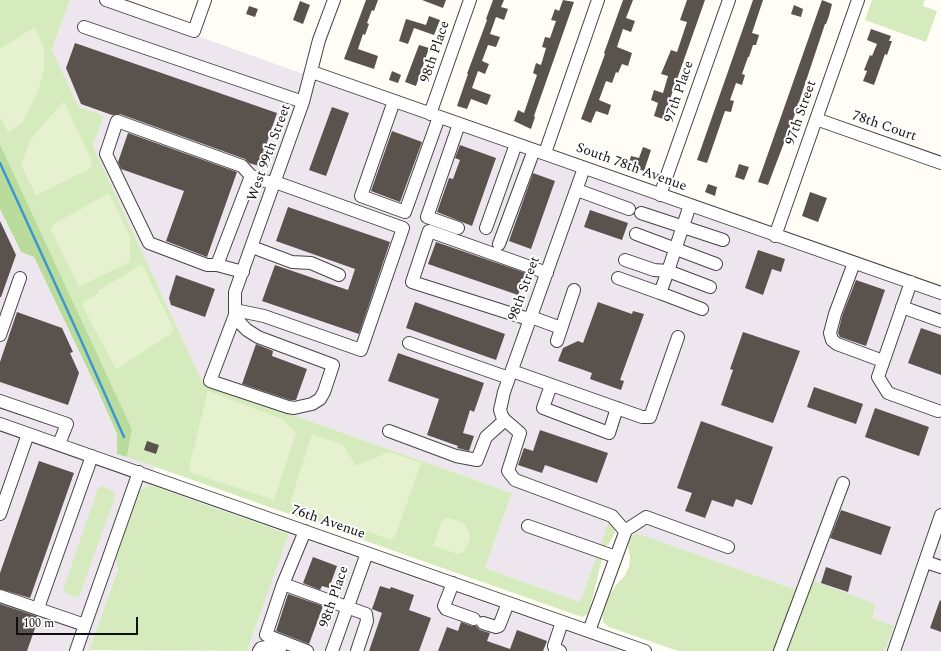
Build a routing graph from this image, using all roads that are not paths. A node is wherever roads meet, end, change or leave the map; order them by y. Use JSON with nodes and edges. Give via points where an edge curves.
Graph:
{"nodes":[{"id":1,"x":106,"y":0,"type":"edge"},
{"id":2,"x":205,"y":0,"type":"edge"},
{"id":3,"x":334,"y":0,"type":"edge"},
{"id":4,"x":470,"y":0,"type":"edge"},
{"id":5,"x":598,"y":0,"type":"edge"},
{"id":6,"x":728,"y":0,"type":"edge"},
{"id":7,"x":858,"y":0,"type":"edge"},
{"id":8,"x":84,"y":27,"type":"dead end"},
{"id":9,"x":312,"y":72,"type":"junction"},
{"id":10,"x":304,"y":102,"type":"junction"},
{"id":11,"x":394,"y":102,"type":"junction"},
{"id":12,"x":435,"y":116,"type":"junction"},
{"id":13,"x":816,"y":119,"type":"junction"},
{"id":14,"x":459,"y":124,"type":"junction"},
{"id":15,"x":516,"y":144,"type":"junction"},
{"id":16,"x":539,"y":151,"type":"junction"},
{"id":17,"x":941,"y":163,"type":"edge"},
{"id":18,"x":584,"y":168,"type":"junction"},
{"id":19,"x":251,"y":176,"type":"junction"},
{"id":20,"x":275,"y":183,"type":"junction"},
{"id":21,"x":577,"y":190,"type":"junction"},
{"id":22,"x":660,"y":194,"type":"junction"},
{"id":23,"x":690,"y":205,"type":"junction"},
{"id":24,"x":629,"y":209,"type":"dead end"},
{"id":25,"x":641,"y":213,"type":"dead end"},
{"id":26,"x":683,"y":227,"type":"junction"},
{"id":27,"x":458,"y":228,"type":"dead end"},
{"id":28,"x":486,"y":228,"type":"dead end"},
{"id":29,"x":636,"y":234,"type":"dead end"},
{"id":30,"x":775,"y":236,"type":"junction"},
{"id":31,"x":723,"y":240,"type":"dead end"},
{"id":32,"x":499,"y":244,"type":"dead end"},
{"id":33,"x":252,"y":247,"type":"junction"},
{"id":34,"x":675,"y":249,"type":"junction"},
{"id":35,"x":625,"y":260,"type":"dead end"},
{"id":36,"x":854,"y":263,"type":"junction"},
{"id":37,"x":716,"y":264,"type":"dead end"},
{"id":38,"x":217,"y":265,"type":"junction"},
{"id":39,"x":668,"y":271,"type":"junction"},
{"id":40,"x":242,"y":272,"type":"junction"},
{"id":41,"x":547,"y":273,"type":"junction"},
{"id":42,"x":339,"y":275,"type":"dead end"},
{"id":43,"x":20,"y":278,"type":"dead end"},
{"id":44,"x":618,"y":278,"type":"dead end"},
{"id":45,"x":910,"y":282,"type":"junction"},
{"id":46,"x":710,"y":287,"type":"dead end"},
{"id":47,"x":574,"y":290,"type":"dead end"},
{"id":48,"x":660,"y":293,"type":"junction"},
{"id":49,"x":941,"y":293,"type":"edge"},
{"id":50,"x":902,"y":307,"type":"junction"},
{"id":51,"x":702,"y":309,"type":"dead end"},
{"id":52,"x":235,"y":312,"type":"junction"},
{"id":53,"x":531,"y":317,"type":"junction"},
{"id":54,"x":941,"y":321,"type":"edge"},
{"id":55,"x":561,"y":328,"type":"junction"},
{"id":56,"x":0,"y":335,"type":"edge"},
{"id":57,"x":678,"y":337,"type":"dead end"},
{"id":58,"x":557,"y":341,"type":"dead end"},
{"id":59,"x":409,"y":343,"type":"dead end"},
{"id":60,"x":883,"y":361,"type":"junction"},
{"id":61,"x":510,"y":375,"type":"junction"},
{"id":62,"x":551,"y":385,"type":"junction"},
{"id":63,"x":0,"y":401,"type":"edge"},
{"id":64,"x":618,"y":408,"type":"junction"},
{"id":65,"x":938,"y":411,"type":"dead end"},
{"id":66,"x":505,"y":420,"type":"junction"},
{"id":67,"x":0,"y":424,"type":"edge"},
{"id":68,"x":389,"y":431,"type":"dead end"},
{"id":69,"x":28,"y":434,"type":"junction"},
{"id":70,"x":59,"y":444,"type":"junction"},
{"id":71,"x":92,"y":456,"type":"junction"},
{"id":72,"x":139,"y":472,"type":"junction"},
{"id":73,"x":843,"y":484,"type":"dead end"},
{"id":74,"x":0,"y":514,"type":"edge"},
{"id":75,"x":941,"y":515,"type":"edge"},
{"id":76,"x":528,"y":526,"type":"dead end"},
{"id":77,"x":305,"y":531,"type":"junction"},
{"id":78,"x":625,"y":531,"type":"junction"},
{"id":79,"x":728,"y":547,"type":"dead end"},
{"id":80,"x":367,"y":553,"type":"junction"},
{"id":81,"x":616,"y":557,"type":"junction"},
{"id":82,"x":926,"y":562,"type":"junction"},
{"id":83,"x":941,"y":568,"type":"edge"},
{"id":84,"x":453,"y":583,"type":"junction"},
{"id":85,"x":283,"y":584,"type":"junction"},
{"id":86,"x":0,"y":596,"type":"edge"},
{"id":87,"x":508,"y":603,"type":"junction"},
{"id":88,"x":348,"y":607,"type":"junction"},
{"id":89,"x":38,"y":608,"type":"junction"},
{"id":90,"x":562,"y":622,"type":"junction"},
{"id":91,"x":85,"y":624,"type":"junction"},
{"id":92,"x":589,"y":631,"type":"junction"},
{"id":93,"x":76,"y":651,"type":"edge"},
{"id":94,"x":259,"y":651,"type":"edge"},
{"id":95,"x":280,"y":651,"type":"edge"},
{"id":96,"x":307,"y":651,"type":"edge"},
{"id":97,"x":332,"y":651,"type":"edge"},
{"id":98,"x":357,"y":651,"type":"edge"},
{"id":99,"x":560,"y":651,"type":"edge"},
{"id":100,"x":646,"y":651,"type":"edge"},
{"id":101,"x":780,"y":651,"type":"edge"},
{"id":102,"x":894,"y":651,"type":"edge"}],
"edges":[{"from":1,"to":2,"type":"street","via":[[194,31]]},
{"from":3,"to":9,"type":"street","name":"West 99th Street","via":[[319,40]]},
{"from":4,"to":12,"type":"street","name":"98th Place"},
{"from":5,"to":16,"type":"street"},
{"from":6,"to":22,"type":"street","name":"97th Place"},
{"from":7,"to":13,"type":"street","name":"97th Street"},
{"from":8,"to":10,"type":"street"},
{"from":9,"to":10,"type":"street","name":"West 99th Street"},
{"from":9,"to":11,"type":"street","name":"South 78th Avenue"},
{"from":10,"to":20,"type":"street","name":"West 99th Street"},
{"from":11,"to":12,"type":"street","name":"South 78th Avenue"},
{"from":11,"to":12,"type":"street","name":"98th Place","via":[[360,196],[405,212]]},
{"from":12,"to":14,"type":"street","name":"South 78th Avenue"},
{"from":13,"to":17,"type":"street","name":"78th Court"},
{"from":13,"to":30,"type":"street","name":"97th Street"},
{"from":14,"to":15,"type":"street","name":"South 78th Avenue"},
{"from":14,"to":27,"type":"street","via":[[426,217]]},
{"from":15,"to":16,"type":"street","name":"South 78th Avenue"},
{"from":15,"to":28,"type":"street"},
{"from":16,"to":18,"type":"street","name":"South 78th Avenue"},
{"from":16,"to":32,"type":"street"},
{"from":18,"to":21,"type":"street","name":"98th Street"},
{"from":18,"to":22,"type":"street","name":"South 78th Avenue"},
{"from":19,"to":20,"type":"street"},
{"from":19,"to":38,"type":"street"},
{"from":19,"to":38,"type":"street","via":[[242,166],[117,121],[106,154],[149,243],[208,265]]},
{"from":20,"to":33,"type":"street","name":"West 99th Street"},
{"from":20,"to":52,"type":"street","via":[[404,228],[361,350],[264,316]]},
{"from":21,"to":24,"type":"street"},
{"from":21,"to":41,"type":"street","name":"98th Street"},
{"from":22,"to":23,"type":"street","name":"South 78th Avenue"},
{"from":23,"to":26,"type":"street"},
{"from":23,"to":30,"type":"street","name":"South 78th Avenue"},
{"from":25,"to":26,"type":"street"},
{"from":26,"to":31,"type":"street"},
{"from":26,"to":34,"type":"street"},
{"from":29,"to":34,"type":"street"},
{"from":30,"to":36,"type":"street","name":"South 78th Avenue"},
{"from":33,"to":40,"type":"street","name":"West 99th Street"},
{"from":33,"to":42,"type":"street","via":[[292,262],[311,263]]},
{"from":34,"to":37,"type":"street"},
{"from":34,"to":39,"type":"street"},
{"from":35,"to":39,"type":"street","via":[[654,270]]},
{"from":36,"to":45,"type":"street","name":"South 78th Avenue"},
{"from":36,"to":60,"type":"street","via":[[835,314],[830,333],[832,340]]},
{"from":38,"to":40,"type":"street"},
{"from":39,"to":46,"type":"street"},
{"from":39,"to":48,"type":"street"},
{"from":40,"to":52,"type":"street","name":"West 99th Street","via":[[235,292]]},
{"from":41,"to":53,"type":"street","name":"98th Street"},
{"from":41,"to":53,"type":"street","via":[[429,231],[412,282],[525,318]]},
{"from":43,"to":56,"type":"street"},
{"from":44,"to":48,"type":"street"},
{"from":45,"to":49,"type":"street","name":"South 78th Avenue"},
{"from":45,"to":50,"type":"street"},
{"from":47,"to":55,"type":"street"},
{"from":48,"to":51,"type":"street"},
{"from":50,"to":54,"type":"street"},
{"from":50,"to":60,"type":"street"},
{"from":52,"to":52,"type":"street","name":"West 99th Street","via":[[210,381],[294,408],[312,404],[320,399],[333,365],[258,338],[240,324]]},
{"from":53,"to":55,"type":"street"},
{"from":53,"to":61,"type":"street","name":"98th Street"},
{"from":55,"to":58,"type":"street"},
{"from":57,"to":64,"type":"street","via":[[650,417],[642,417]]},
{"from":59,"to":61,"type":"street"},
{"from":60,"to":65,"type":"street","via":[[878,376],[888,393]]},
{"from":61,"to":62,"type":"street"},
{"from":61,"to":66,"type":"street","name":"98th Street","via":[[500,410]]},
{"from":62,"to":64,"type":"street"},
{"from":62,"to":64,"type":"street","via":[[543,408],[609,433]]},
{"from":63,"to":70,"type":"street","via":[[67,424]]},
{"from":66,"to":68,"type":"street","via":[[486,437],[477,460],[456,456]]},
{"from":66,"to":78,"type":"street","via":[[520,433],[508,471],[516,480],[612,516]]},
{"from":67,"to":69,"type":"street","name":"76th Avenue"},
{"from":69,"to":70,"type":"street","name":"76th Avenue"},
{"from":69,"to":74,"type":"street"},
{"from":70,"to":71,"type":"street","name":"76th Avenue"},
{"from":71,"to":72,"type":"street","name":"76th Avenue"},
{"from":71,"to":89,"type":"street"},
{"from":72,"to":77,"type":"street","name":"76th Avenue"},
{"from":72,"to":91,"type":"street"},
{"from":73,"to":101,"type":"street"},
{"from":75,"to":82,"type":"street"},
{"from":76,"to":81,"type":"street"},
{"from":77,"to":80,"type":"street","name":"76th Avenue"},
{"from":77,"to":85,"type":"street"},
{"from":78,"to":79,"type":"street","via":[[646,517]]},
{"from":78,"to":81,"type":"street"},
{"from":80,"to":84,"type":"street","name":"76th Avenue"},
{"from":80,"to":88,"type":"street","name":"98th Place"},
{"from":81,"to":92,"type":"street"},
{"from":82,"to":83,"type":"street"},
{"from":82,"to":102,"type":"street"},
{"from":84,"to":87,"type":"street","name":"76th Avenue"},
{"from":84,"to":87,"type":"street","via":[[444,606],[478,621],[499,626]]},
{"from":85,"to":88,"type":"street"},
{"from":85,"to":96,"type":"street","via":[[266,635]]},
{"from":86,"to":89,"type":"street"},
{"from":87,"to":90,"type":"street","name":"76th Avenue"},
{"from":88,"to":97,"type":"street","name":"98th Place"},
{"from":88,"to":98,"type":"street","via":[[366,614],[368,621]]},
{"from":89,"to":91,"type":"street"},
{"from":90,"to":92,"type":"street","name":"76th Avenue"},
{"from":90,"to":99,"type":"street","via":[[554,646]]},
{"from":91,"to":93,"type":"street"},
{"from":92,"to":100,"type":"street","name":"76th Avenue"},
{"from":94,"to":95,"type":"street","via":[[266,647]]}]}
